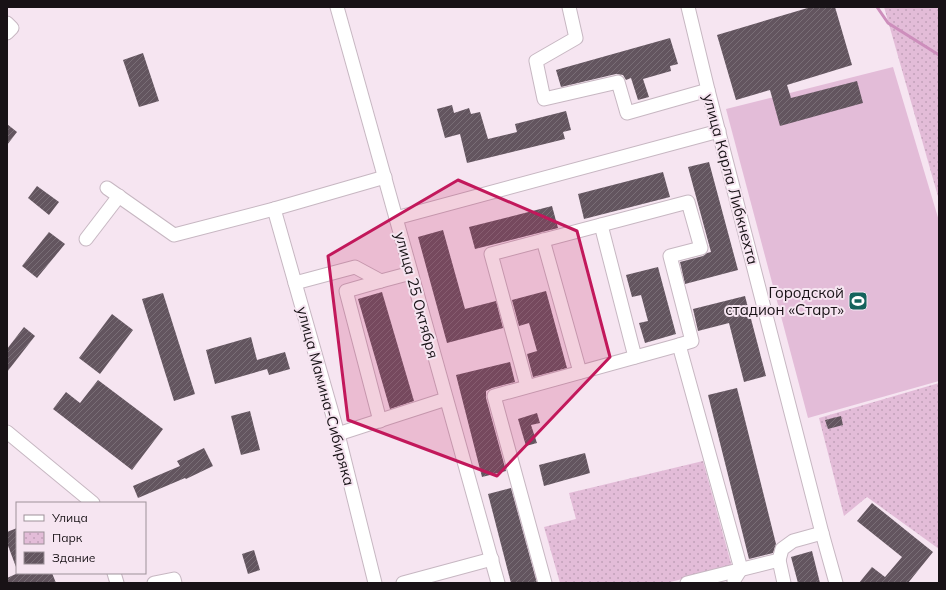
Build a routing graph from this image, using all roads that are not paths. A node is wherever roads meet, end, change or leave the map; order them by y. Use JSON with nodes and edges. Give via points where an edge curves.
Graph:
{"nodes":[{"id":1,"x":337,"y":7,"type":"edge"},
{"id":2,"x":569,"y":7,"type":"edge"},
{"id":3,"x":688,"y":7,"type":"edge"},
{"id":4,"x":7,"y":23,"type":"edge"},
{"id":5,"x":7,"y":33,"type":"edge"},
{"id":6,"x":708,"y":90,"type":"junction"},
{"id":7,"x":719,"y":131,"type":"junction"},
{"id":8,"x":385,"y":177,"type":"junction"},
{"id":9,"x":107,"y":188,"type":"dead end"},
{"id":10,"x":119,"y":196,"type":"junction"},
{"id":11,"x":274,"y":209,"type":"junction"},
{"id":12,"x":396,"y":218,"type":"junction"},
{"id":13,"x":602,"y":225,"type":"junction"},
{"id":14,"x":86,"y":239,"type":"dead end"},
{"id":15,"x":544,"y":240,"type":"junction"},
{"id":16,"x":411,"y":273,"type":"junction"},
{"id":17,"x":381,"y":281,"type":"junction"},
{"id":18,"x":295,"y":284,"type":"junction"},
{"id":19,"x":679,"y":344,"type":"junction"},
{"id":20,"x":635,"y":357,"type":"junction"},
{"id":21,"x":580,"y":372,"type":"junction"},
{"id":22,"x":527,"y":386,"type":"junction"},
{"id":23,"x":446,"y":400,"type":"junction"},
{"id":24,"x":380,"y":421,"type":"junction"},
{"id":25,"x":7,"y":432,"type":"edge"},
{"id":26,"x":338,"y":434,"type":"junction"},
{"id":27,"x":92,"y":502,"type":"edge"},
{"id":28,"x":822,"y":534,"type":"junction"},
{"id":29,"x":492,"y":559,"type":"junction"},
{"id":30,"x":779,"y":560,"type":"junction"},
{"id":31,"x":741,"y":569,"type":"junction"},
{"id":32,"x":154,"y":583,"type":"edge"},
{"id":33,"x":175,"y":583,"type":"edge"},
{"id":34,"x":375,"y":583,"type":"edge"},
{"id":35,"x":403,"y":583,"type":"edge"},
{"id":36,"x":498,"y":583,"type":"edge"},
{"id":37,"x":545,"y":583,"type":"edge"},
{"id":38,"x":687,"y":583,"type":"edge"},
{"id":39,"x":734,"y":583,"type":"edge"},
{"id":40,"x":784,"y":583,"type":"edge"},
{"id":41,"x":836,"y":583,"type":"edge"}],
"edges":[{"from":1,"to":8,"type":"street","name":"улица 25 Октября"},
{"from":2,"to":6,"type":"street","via":[[576,38],[536,61],[544,99],[618,82],[627,113]]},
{"from":3,"to":6,"type":"street","name":"улица Карла Либкнехта"},
{"from":4,"to":5,"type":"street","via":[[12,28]]},
{"from":6,"to":7,"type":"street","name":"улица Карла Либкнехта"},
{"from":7,"to":12,"type":"street"},
{"from":7,"to":28,"type":"street","name":"улица Карла Либкнехта"},
{"from":8,"to":11,"type":"street"},
{"from":8,"to":12,"type":"street","name":"улица 25 Октября"},
{"from":9,"to":10,"type":"street"},
{"from":10,"to":11,"type":"street","via":[[174,235]]},
{"from":10,"to":14,"type":"street"},
{"from":11,"to":18,"type":"street","name":"улица Мамина-Сибиряка"},
{"from":12,"to":16,"type":"street","name":"улица 25 Октября"},
{"from":13,"to":15,"type":"street"},
{"from":13,"to":19,"type":"street","via":[[688,202],[701,248],[670,256],[692,341]]},
{"from":13,"to":20,"type":"street"},
{"from":15,"to":21,"type":"street"},
{"from":15,"to":22,"type":"street","via":[[491,254]]},
{"from":16,"to":17,"type":"street"},
{"from":16,"to":23,"type":"street","name":"улица 25 Октября"},
{"from":17,"to":18,"type":"street","via":[[355,267]]},
{"from":17,"to":24,"type":"street","via":[[346,291]]},
{"from":18,"to":26,"type":"street","name":"улица Мамина-Сибиряка"},
{"from":19,"to":20,"type":"street"},
{"from":19,"to":31,"type":"street"},
{"from":20,"to":21,"type":"street"},
{"from":21,"to":22,"type":"street"},
{"from":22,"to":37,"type":"street","via":[[494,396]]},
{"from":23,"to":24,"type":"street"},
{"from":23,"to":29,"type":"street","name":"улица 25 Октября"},
{"from":24,"to":26,"type":"street"},
{"from":25,"to":27,"type":"street"},
{"from":26,"to":34,"type":"street","name":"улица Мамина-Сибиряка"},
{"from":28,"to":30,"type":"street","via":[[793,541],[782,549]]},
{"from":28,"to":41,"type":"street","name":"улица Карла Либкнехта"},
{"from":29,"to":35,"type":"street"},
{"from":29,"to":36,"type":"street","name":"улица 25 Октября"},
{"from":30,"to":31,"type":"street"},
{"from":30,"to":40,"type":"street"},
{"from":31,"to":38,"type":"street"},
{"from":31,"to":39,"type":"street"},
{"from":32,"to":33,"type":"street","via":[[174,579]]}]}
